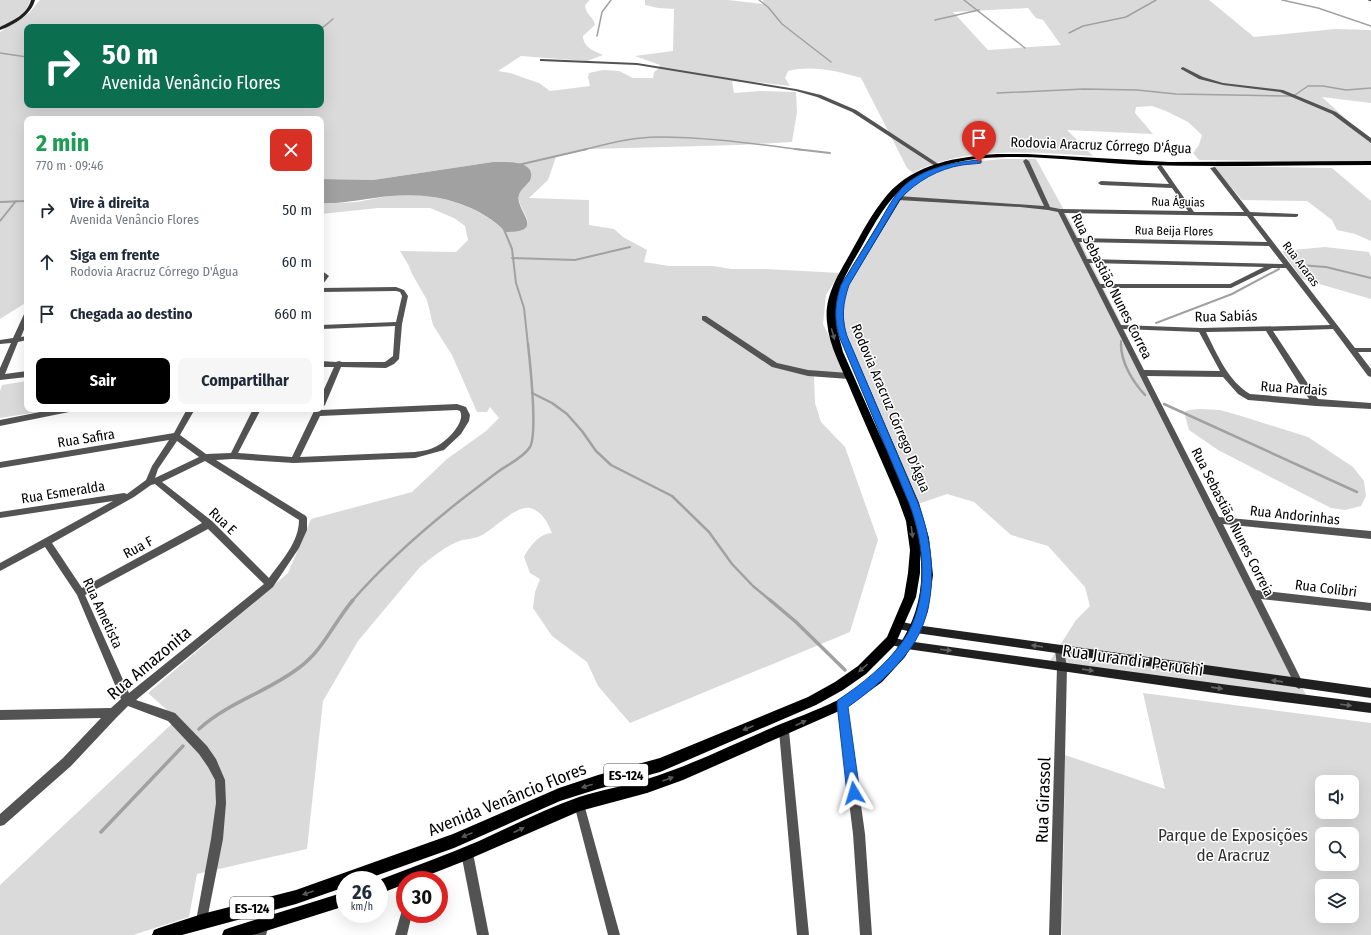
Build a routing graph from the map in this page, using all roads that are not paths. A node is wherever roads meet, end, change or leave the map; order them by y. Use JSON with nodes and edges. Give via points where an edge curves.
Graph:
{"nodes":[{"id":1,"x":33,"y":0,"type":"edge"},
{"id":2,"x":0,"y":30,"type":"edge"},
{"id":3,"x":542,"y":60,"type":"dead end"},
{"id":4,"x":1183,"y":68,"type":"dead end"},
{"id":5,"x":1371,"y":141,"type":"edge"},
{"id":6,"x":1371,"y":157,"type":"edge"},
{"id":7,"x":1026,"y":161,"type":"junction"},
{"id":8,"x":1351,"y":164,"type":"junction"},
{"id":9,"x":1371,"y":164,"type":"edge"},
{"id":10,"x":937,"y":165,"type":"junction"},
{"id":11,"x":1160,"y":167,"type":"junction"},
{"id":12,"x":1213,"y":168,"type":"junction"},
{"id":13,"x":1371,"y":168,"type":"edge"},
{"id":14,"x":1101,"y":183,"type":"dead end"},
{"id":15,"x":1173,"y":186,"type":"junction"},
{"id":16,"x":898,"y":198,"type":"junction"},
{"id":17,"x":1048,"y":208,"type":"junction"},
{"id":18,"x":1060,"y":211,"type":"junction"},
{"id":19,"x":1192,"y":213,"type":"junction"},
{"id":20,"x":1249,"y":214,"type":"junction"},
{"id":21,"x":1296,"y":215,"type":"dead end"},
{"id":22,"x":1075,"y":240,"type":"junction"},
{"id":23,"x":1272,"y":244,"type":"junction"},
{"id":24,"x":1085,"y":261,"type":"junction"},
{"id":25,"x":1271,"y":266,"type":"junction"},
{"id":26,"x":1288,"y":266,"type":"junction"},
{"id":27,"x":1098,"y":286,"type":"junction"},
{"id":28,"x":324,"y":290,"type":"edge"},
{"id":29,"x":704,"y":318,"type":"dead end"},
{"id":30,"x":24,"y":320,"type":"edge"},
{"id":31,"x":399,"y":324,"type":"junction"},
{"id":32,"x":324,"y":327,"type":"edge"},
{"id":33,"x":1118,"y":327,"type":"junction"},
{"id":34,"x":1268,"y":328,"type":"junction"},
{"id":35,"x":1334,"y":328,"type":"junction"},
{"id":36,"x":1201,"y":330,"type":"junction"},
{"id":37,"x":24,"y":338,"type":"edge"},
{"id":38,"x":14,"y":340,"type":"junction"},
{"id":39,"x":0,"y":342,"type":"edge"},
{"id":40,"x":1352,"y":350,"type":"junction"},
{"id":41,"x":1371,"y":350,"type":"edge"},
{"id":42,"x":324,"y":364,"type":"edge"},
{"id":43,"x":339,"y":364,"type":"junction"},
{"id":44,"x":1142,"y":373,"type":"junction"},
{"id":45,"x":24,"y":374,"type":"edge"},
{"id":46,"x":1226,"y":374,"type":"junction"},
{"id":47,"x":1371,"y":374,"type":"edge"},
{"id":48,"x":849,"y":376,"type":"junction"},
{"id":49,"x":0,"y":377,"type":"edge"},
{"id":50,"x":324,"y":398,"type":"edge"},
{"id":51,"x":1316,"y":403,"type":"junction"},
{"id":52,"x":1371,"y":406,"type":"edge"},
{"id":53,"x":324,"y":411,"type":"edge"},
{"id":54,"x":54,"y":412,"type":"edge"},
{"id":55,"x":189,"y":412,"type":"edge"},
{"id":56,"x":255,"y":412,"type":"edge"},
{"id":57,"x":318,"y":412,"type":"edge"},
{"id":58,"x":0,"y":423,"type":"edge"},
{"id":59,"x":176,"y":436,"type":"junction"},
{"id":60,"x":233,"y":456,"type":"junction"},
{"id":61,"x":205,"y":457,"type":"junction"},
{"id":62,"x":294,"y":460,"type":"junction"},
{"id":63,"x":0,"y":465,"type":"edge"},
{"id":64,"x":152,"y":482,"type":"junction"},
{"id":65,"x":130,"y":494,"type":"junction"},
{"id":66,"x":0,"y":515,"type":"edge"},
{"id":67,"x":1217,"y":520,"type":"junction"},
{"id":68,"x":209,"y":524,"type":"junction"},
{"id":69,"x":1371,"y":535,"type":"edge"},
{"id":70,"x":46,"y":542,"type":"junction"},
{"id":71,"x":0,"y":567,"type":"edge"},
{"id":72,"x":270,"y":584,"type":"junction"},
{"id":73,"x":80,"y":593,"type":"junction"},
{"id":74,"x":1255,"y":594,"type":"junction"},
{"id":75,"x":1371,"y":607,"type":"edge"},
{"id":76,"x":898,"y":625,"type":"junction"},
{"id":77,"x":916,"y":628,"type":"junction"},
{"id":78,"x":890,"y":640,"type":"junction"},
{"id":79,"x":907,"y":645,"type":"junction"},
{"id":80,"x":1060,"y":649,"type":"junction"},
{"id":81,"x":1062,"y":667,"type":"junction"},
{"id":82,"x":1299,"y":684,"type":"junction"},
{"id":83,"x":1371,"y":693,"type":"edge"},
{"id":84,"x":127,"y":701,"type":"junction"},
{"id":85,"x":842,"y":704,"type":"junction"},
{"id":86,"x":1371,"y":708,"type":"edge"},
{"id":87,"x":114,"y":713,"type":"junction"},
{"id":88,"x":0,"y":715,"type":"edge"},
{"id":89,"x":784,"y":731,"type":"junction"},
{"id":90,"x":580,"y":804,"type":"junction"},
{"id":91,"x":0,"y":821,"type":"edge"},
{"id":92,"x":467,"y":853,"type":"junction"},
{"id":93,"x":429,"y":871,"type":"edge"},
{"id":94,"x":336,"y":902,"type":"edge"},
{"id":95,"x":202,"y":921,"type":"junction"},
{"id":96,"x":404,"y":923,"type":"edge"},
{"id":97,"x":262,"y":930,"type":"edge"},
{"id":98,"x":159,"y":935,"type":"edge"},
{"id":99,"x":229,"y":935,"type":"edge"},
{"id":100,"x":401,"y":935,"type":"edge"},
{"id":101,"x":483,"y":935,"type":"edge"},
{"id":102,"x":614,"y":935,"type":"edge"},
{"id":103,"x":803,"y":935,"type":"edge"},
{"id":104,"x":866,"y":935,"type":"edge"},
{"id":105,"x":1055,"y":935,"type":"edge"}],
"edges":[{"from":1,"to":2,"type":"street","via":[[26,13]]},
{"from":3,"to":10,"type":"street","via":[[638,64],[796,90],[825,98],[854,111]]},
{"from":4,"to":5,"type":"street","via":[[1201,78],[1223,84],[1281,91],[1334,113]]},
{"from":6,"to":8,"type":"main road","via":[[1357,159]]},
{"from":7,"to":11,"type":"main road","name":"Rodovia Aracruz Córrego D'Água","number":"ES-124"},
{"from":7,"to":16,"type":"main road","name":"Rodovia Aracruz Córrego D'Água","number":"ES-124","via":[[961,163],[917,180]]},
{"from":7,"to":17,"type":"street"},
{"from":8,"to":9,"type":"main road","name":"Rodovia Aracruz Córrego D'Água","number":"ES-124"},
{"from":8,"to":10,"type":"main road","name":"Rodovia Aracruz Córrego D'Água","number":"ES-124","via":[[1139,163],[994,156]]},
{"from":10,"to":48,"type":"main road","name":"Rodovia Aracruz Córrego D'Água","number":"ES-124","one_way":true,"via":[[908,178],[884,203],[833,293],[830,302],[830,325]]},
{"from":11,"to":12,"type":"main road","name":"Rodovia Aracruz Córrego D'Água","number":"ES-124"},
{"from":11,"to":15,"type":"street"},
{"from":12,"to":13,"type":"main road","name":"Rodovia Aracruz Córrego D'Água","number":"ES-124"},
{"from":12,"to":20,"type":"street","name":"Rua Araras"},
{"from":14,"to":15,"type":"street"},
{"from":15,"to":19,"type":"street"},
{"from":16,"to":17,"type":"street","name":"Rua Águias"},
{"from":16,"to":77,"type":"main road","name":"Rodovia Aracruz Córrego D'Água","number":"ES-124","via":[[845,285],[838,312],[843,336],[920,518],[925,543],[927,580],[923,607]]},
{"from":17,"to":18,"type":"street","name":"Rua Águias"},
{"from":18,"to":19,"type":"street","name":"Rua Águias"},
{"from":18,"to":22,"type":"street","name":"Rua Sebastião Nunes Correa"},
{"from":19,"to":20,"type":"street","name":"Rua Águias"},
{"from":20,"to":21,"type":"street","name":"Rua Águias"},
{"from":20,"to":23,"type":"street","name":"Rua Araras"},
{"from":22,"to":23,"type":"street","name":"Rua Beija Flores"},
{"from":22,"to":24,"type":"street","name":"Rua Sebastião Nunes Correa"},
{"from":23,"to":26,"type":"street","name":"Rua Araras"},
{"from":24,"to":25,"type":"street"},
{"from":24,"to":27,"type":"street","name":"Rua Sebastião Nunes Correa"},
{"from":25,"to":26,"type":"street"},
{"from":25,"to":27,"type":"street","via":[[1231,286]]},
{"from":26,"to":35,"type":"street","name":"Rua Araras"},
{"from":27,"to":33,"type":"street","name":"Rua Sebastião Nunes Correa"},
{"from":28,"to":31,"type":"street","via":[[402,291],[405,296]]},
{"from":29,"to":48,"type":"street","via":[[775,365],[808,373]]},
{"from":30,"to":38,"type":"street"},
{"from":31,"to":32,"type":"street"},
{"from":31,"to":43,"type":"street","via":[[396,356],[391,362],[386,365]]},
{"from":33,"to":36,"type":"street","name":"Rua Sabiás"},
{"from":33,"to":44,"type":"street","name":"Rua Sebastião Nunes Correa"},
{"from":34,"to":35,"type":"street","name":"Rua Sabiás"},
{"from":34,"to":36,"type":"street","name":"Rua Sabiás"},
{"from":34,"to":51,"type":"street"},
{"from":35,"to":40,"type":"street","name":"Rua Araras"},
{"from":36,"to":46,"type":"street","name":"Rua Pardais"},
{"from":37,"to":38,"type":"street"},
{"from":38,"to":39,"type":"street"},
{"from":38,"to":49,"type":"street"},
{"from":40,"to":41,"type":"street"},
{"from":40,"to":47,"type":"street","name":"Rua Araras"},
{"from":42,"to":43,"type":"street"},
{"from":43,"to":50,"type":"street"},
{"from":44,"to":46,"type":"street"},
{"from":44,"to":67,"type":"street","name":"Rua Sebastião Nunes Correia"},
{"from":45,"to":49,"type":"street"},
{"from":46,"to":51,"type":"street","name":"Rua Pardais","via":[[1239,392],[1248,397]]},
{"from":48,"to":76,"type":"main road","name":"Rodovia Aracruz Córrego D'Água","number":"ES-124","one_way":true,"via":[[911,521],[915,550],[914,573],[910,597]]},
{"from":51,"to":52,"type":"street","name":"Rua Pardais"},
{"from":53,"to":62,"type":"street","via":[[457,407],[463,409],[466,415],[462,427],[454,438],[441,448],[426,453]]},
{"from":54,"to":58,"type":"street"},
{"from":55,"to":59,"type":"street"},
{"from":56,"to":60,"type":"street"},
{"from":57,"to":62,"type":"street"},
{"from":59,"to":61,"type":"street"},
{"from":59,"to":63,"type":"street","name":"Rua Safira"},
{"from":59,"to":64,"type":"street","via":[[155,468]]},
{"from":60,"to":61,"type":"street"},
{"from":60,"to":62,"type":"street"},
{"from":61,"to":64,"type":"street"},
{"from":61,"to":72,"type":"street","name":"Rua Amazonita","via":[[303,518],[303,530],[295,548]]},
{"from":64,"to":65,"type":"street"},
{"from":64,"to":68,"type":"street","name":"Rua E"},
{"from":65,"to":66,"type":"street","name":"Rua Esmeralda"},
{"from":65,"to":70,"type":"street"},
{"from":67,"to":69,"type":"street","name":"Rua Andorinhas"},
{"from":67,"to":74,"type":"street","name":"Rua Sebastião Nunes Correia"},
{"from":68,"to":72,"type":"street","name":"Rua E"},
{"from":68,"to":73,"type":"street","name":"Rua F"},
{"from":70,"to":71,"type":"street"},
{"from":70,"to":73,"type":"street","name":"Rua Ametista"},
{"from":72,"to":84,"type":"street","name":"Rua Amazonita"},
{"from":73,"to":84,"type":"street","name":"Rua Ametista"},
{"from":74,"to":75,"type":"street","name":"Rua Colibri"},
{"from":74,"to":82,"type":"street","name":"Rua Sebastião Nunes Correia"},
{"from":76,"to":77,"type":"street","name":"Rua Jurandir Peruchi"},
{"from":76,"to":78,"type":"main road","name":"Rodovia Aracruz Córrego D'Água","number":"ES-124"},
{"from":77,"to":79,"type":"main road","name":"Rodovia Aracruz Córrego D'Água","number":"ES-124"},
{"from":80,"to":77,"type":"street","name":"Rua Jurandir Peruchi","one_way":true},
{"from":78,"to":79,"type":"street","name":"Rua Jurandir Peruchi"},
{"from":78,"to":95,"type":"main road","name":"Avenida Venâncio Flores","number":"ES-124","one_way":true,"via":[[862,670],[839,686],[805,704],[660,765],[559,795],[454,841],[296,897]]},
{"from":79,"to":81,"type":"street","name":"Rua Jurandir Peruchi","one_way":true},
{"from":79,"to":85,"type":"main road","number":"ES-124","via":[[866,688]]},
{"from":80,"to":81,"type":"street","name":"Rua Girassol"},
{"from":82,"to":80,"type":"street","name":"Rua Jurandir Peruchi","one_way":true},
{"from":81,"to":86,"type":"street","name":"Rua Jurandir Peruchi","one_way":true},
{"from":81,"to":105,"type":"street","name":"Rua Girassol"},
{"from":82,"to":83,"type":"street","name":"Rua Jurandir Peruchi"},
{"from":84,"to":87,"type":"street","name":"Rua Amazonita"},
{"from":84,"to":95,"type":"street","via":[[171,716],[203,750],[220,780],[222,803]]},
{"from":89,"to":85,"type":"main road","number":"ES-124","one_way":true},
{"from":85,"to":104,"type":"street","via":[[858,834]]},
{"from":87,"to":88,"type":"street"},
{"from":87,"to":91,"type":"street","name":"Rua Amazonita","via":[[67,762]]},
{"from":90,"to":89,"type":"main road","number":"ES-124","one_way":true,"via":[[666,779]]},
{"from":89,"to":103,"type":"street"},
{"from":92,"to":90,"type":"main road","number":"ES-124","one_way":true},
{"from":90,"to":102,"type":"street"},
{"from":92,"to":93,"type":"main road","number":"ES-124"},
{"from":92,"to":101,"type":"street"},
{"from":94,"to":97,"type":"main road","number":"ES-124"},
{"from":95,"to":98,"type":"main road","name":"Avenida Venâncio Flores","number":"ES-124"},
{"from":96,"to":100,"type":"street"},
{"from":97,"to":99,"type":"main road","number":"ES-124"}]}
